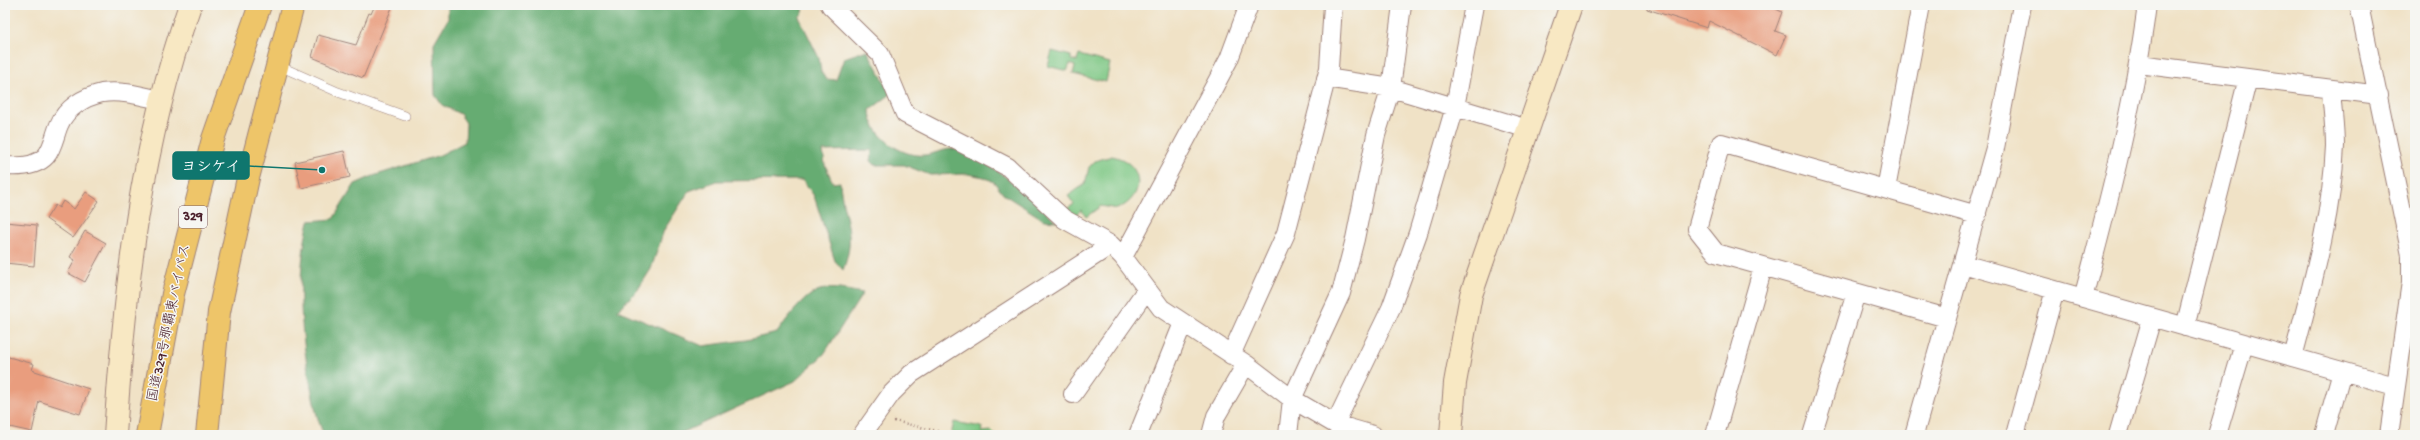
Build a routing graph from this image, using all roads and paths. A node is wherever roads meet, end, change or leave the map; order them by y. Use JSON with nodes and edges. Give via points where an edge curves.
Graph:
{"nodes":[{"id":1,"x":190,"y":5,"type":"edge"},
{"id":2,"x":260,"y":5,"type":"edge"},
{"id":3,"x":293,"y":5,"type":"edge"},
{"id":4,"x":830,"y":5,"type":"edge"},
{"id":5,"x":1250,"y":5,"type":"edge"},
{"id":6,"x":1333,"y":5,"type":"edge"},
{"id":7,"x":1402,"y":5,"type":"edge"},
{"id":8,"x":1474,"y":5,"type":"edge"},
{"id":9,"x":1571,"y":5,"type":"edge"},
{"id":10,"x":1922,"y":5,"type":"edge"},
{"id":11,"x":2022,"y":5,"type":"edge"},
{"id":12,"x":2147,"y":5,"type":"edge"},
{"id":13,"x":2359,"y":5,"type":"edge"},
{"id":14,"x":2139,"y":64,"type":"junction"},
{"id":15,"x":277,"y":65,"type":"junction"},
{"id":16,"x":1326,"y":78,"type":"junction"},
{"id":17,"x":2248,"y":78,"type":"junction"},
{"id":18,"x":1391,"y":88,"type":"junction"},
{"id":19,"x":2331,"y":89,"type":"junction"},
{"id":20,"x":2379,"y":95,"type":"junction"},
{"id":21,"x":160,"y":100,"type":"junction"},
{"id":22,"x":1455,"y":107,"type":"junction"},
{"id":23,"x":405,"y":116,"type":"dead end"},
{"id":24,"x":1528,"y":129,"type":"junction"},
{"id":25,"x":5,"y":166,"type":"edge"},
{"id":26,"x":1886,"y":190,"type":"junction"},
{"id":27,"x":1977,"y":215,"type":"junction"},
{"id":28,"x":1117,"y":251,"type":"junction"},
{"id":29,"x":1963,"y":264,"type":"junction"},
{"id":30,"x":1763,"y":267,"type":"junction"},
{"id":31,"x":1147,"y":289,"type":"junction"},
{"id":32,"x":2055,"y":290,"type":"junction"},
{"id":33,"x":1856,"y":293,"type":"junction"},
{"id":34,"x":2083,"y":298,"type":"junction"},
{"id":35,"x":1947,"y":318,"type":"junction"},
{"id":36,"x":2152,"y":318,"type":"junction"},
{"id":37,"x":1183,"y":323,"type":"junction"},
{"id":38,"x":2185,"y":327,"type":"junction"},
{"id":39,"x":2244,"y":344,"type":"junction"},
{"id":40,"x":2293,"y":357,"type":"junction"},
{"id":41,"x":1238,"y":359,"type":"junction"},
{"id":42,"x":2342,"y":371,"type":"junction"},
{"id":43,"x":2395,"y":386,"type":"junction"},
{"id":44,"x":1074,"y":394,"type":"dead end"},
{"id":45,"x":1292,"y":399,"type":"junction"},
{"id":46,"x":875,"y":416,"type":"junction"},
{"id":47,"x":1335,"y":424,"type":"junction"},
{"id":48,"x":1353,"y":432,"type":"edge"},
{"id":49,"x":950,"y":434,"type":"edge"},
{"id":50,"x":115,"y":435,"type":"edge"},
{"id":51,"x":147,"y":435,"type":"edge"},
{"id":52,"x":207,"y":435,"type":"edge"},
{"id":53,"x":862,"y":435,"type":"edge"},
{"id":54,"x":1138,"y":435,"type":"edge"},
{"id":55,"x":1211,"y":435,"type":"edge"},
{"id":56,"x":1288,"y":435,"type":"edge"},
{"id":57,"x":1373,"y":435,"type":"edge"},
{"id":58,"x":1452,"y":435,"type":"edge"},
{"id":59,"x":1715,"y":435,"type":"edge"},
{"id":60,"x":1812,"y":435,"type":"edge"},
{"id":61,"x":1914,"y":435,"type":"edge"},
{"id":62,"x":2015,"y":435,"type":"edge"},
{"id":63,"x":2118,"y":435,"type":"edge"},
{"id":64,"x":2218,"y":435,"type":"edge"},
{"id":65,"x":2324,"y":435,"type":"edge"},
{"id":66,"x":2389,"y":435,"type":"edge"}],
"edges":[{"from":1,"to":21,"type":"street"},
{"from":2,"to":51,"type":"highway","name":"国道329号那覇東バイパス","number":"329","via":[[213,138],[173,294]]},
{"from":3,"to":15,"type":"highway"},
{"from":4,"to":28,"type":"street","via":[[880,54],[905,114],[1008,167],[1064,220]]},
{"from":5,"to":28,"type":"street","via":[[1229,60]]},
{"from":6,"to":16,"type":"street","via":[[1329,68]]},
{"from":7,"to":18,"type":"street"},
{"from":8,"to":22,"type":"street"},
{"from":9,"to":24,"type":"street"},
{"from":10,"to":26,"type":"street"},
{"from":11,"to":27,"type":"street","via":[[1995,148]]},
{"from":12,"to":14,"type":"street"},
{"from":13,"to":20,"type":"street"},
{"from":14,"to":17,"type":"street"},
{"from":14,"to":34,"type":"street","via":[[2112,187]]},
{"from":15,"to":23,"type":"lane","via":[[338,92]]},
{"from":15,"to":52,"type":"highway","via":[[248,178],[219,312]]},
{"from":16,"to":18,"type":"street"},
{"from":16,"to":41,"type":"street","via":[[1286,233]]},
{"from":17,"to":19,"type":"street"},
{"from":17,"to":38,"type":"street"},
{"from":18,"to":22,"type":"street"},
{"from":18,"to":45,"type":"street","via":[[1376,135],[1341,293]]},
{"from":19,"to":20,"type":"street"},
{"from":19,"to":40,"type":"street","via":[[2335,145],[2330,197],[2321,245]]},
{"from":20,"to":43,"type":"street","via":[[2411,255],[2411,282]]},
{"from":21,"to":25,"type":"street","via":[[117,93],[103,93],[83,99],[69,110],[60,123],[46,156],[32,165]]},
{"from":21,"to":50,"type":"street","via":[[136,218]]},
{"from":22,"to":24,"type":"street"},
{"from":22,"to":47,"type":"street","via":[[1418,233],[1391,308]]},
{"from":24,"to":58,"type":"street","via":[[1471,295],[1455,383]]},
{"from":26,"to":27,"type":"street"},
{"from":26,"to":30,"type":"street","via":[[1721,143],[1697,229],[1716,253]]},
{"from":27,"to":29,"type":"street"},
{"from":28,"to":31,"type":"street"},
{"from":28,"to":46,"type":"street","via":[[911,374],[891,394]]},
{"from":29,"to":32,"type":"street"},
{"from":29,"to":35,"type":"street"},
{"from":30,"to":33,"type":"street"},
{"from":30,"to":59,"type":"street"},
{"from":31,"to":37,"type":"street","via":[[1161,308]]},
{"from":31,"to":44,"type":"street"},
{"from":32,"to":34,"type":"street"},
{"from":32,"to":62,"type":"street"},
{"from":33,"to":35,"type":"street"},
{"from":33,"to":60,"type":"street"},
{"from":34,"to":36,"type":"street"},
{"from":35,"to":61,"type":"street"},
{"from":36,"to":38,"type":"street"},
{"from":36,"to":63,"type":"street"},
{"from":37,"to":41,"type":"street"},
{"from":37,"to":54,"type":"street"},
{"from":38,"to":39,"type":"street"},
{"from":39,"to":40,"type":"street"},
{"from":39,"to":64,"type":"street"},
{"from":40,"to":42,"type":"street"},
{"from":41,"to":45,"type":"street"},
{"from":41,"to":55,"type":"street"},
{"from":42,"to":43,"type":"street"},
{"from":42,"to":65,"type":"street"},
{"from":43,"to":66,"type":"street"},
{"from":45,"to":47,"type":"street"},
{"from":45,"to":56,"type":"street"},
{"from":46,"to":49,"type":"path"},
{"from":46,"to":53,"type":"street"},
{"from":47,"to":48,"type":"street"},
{"from":48,"to":57,"type":"street"}]}
